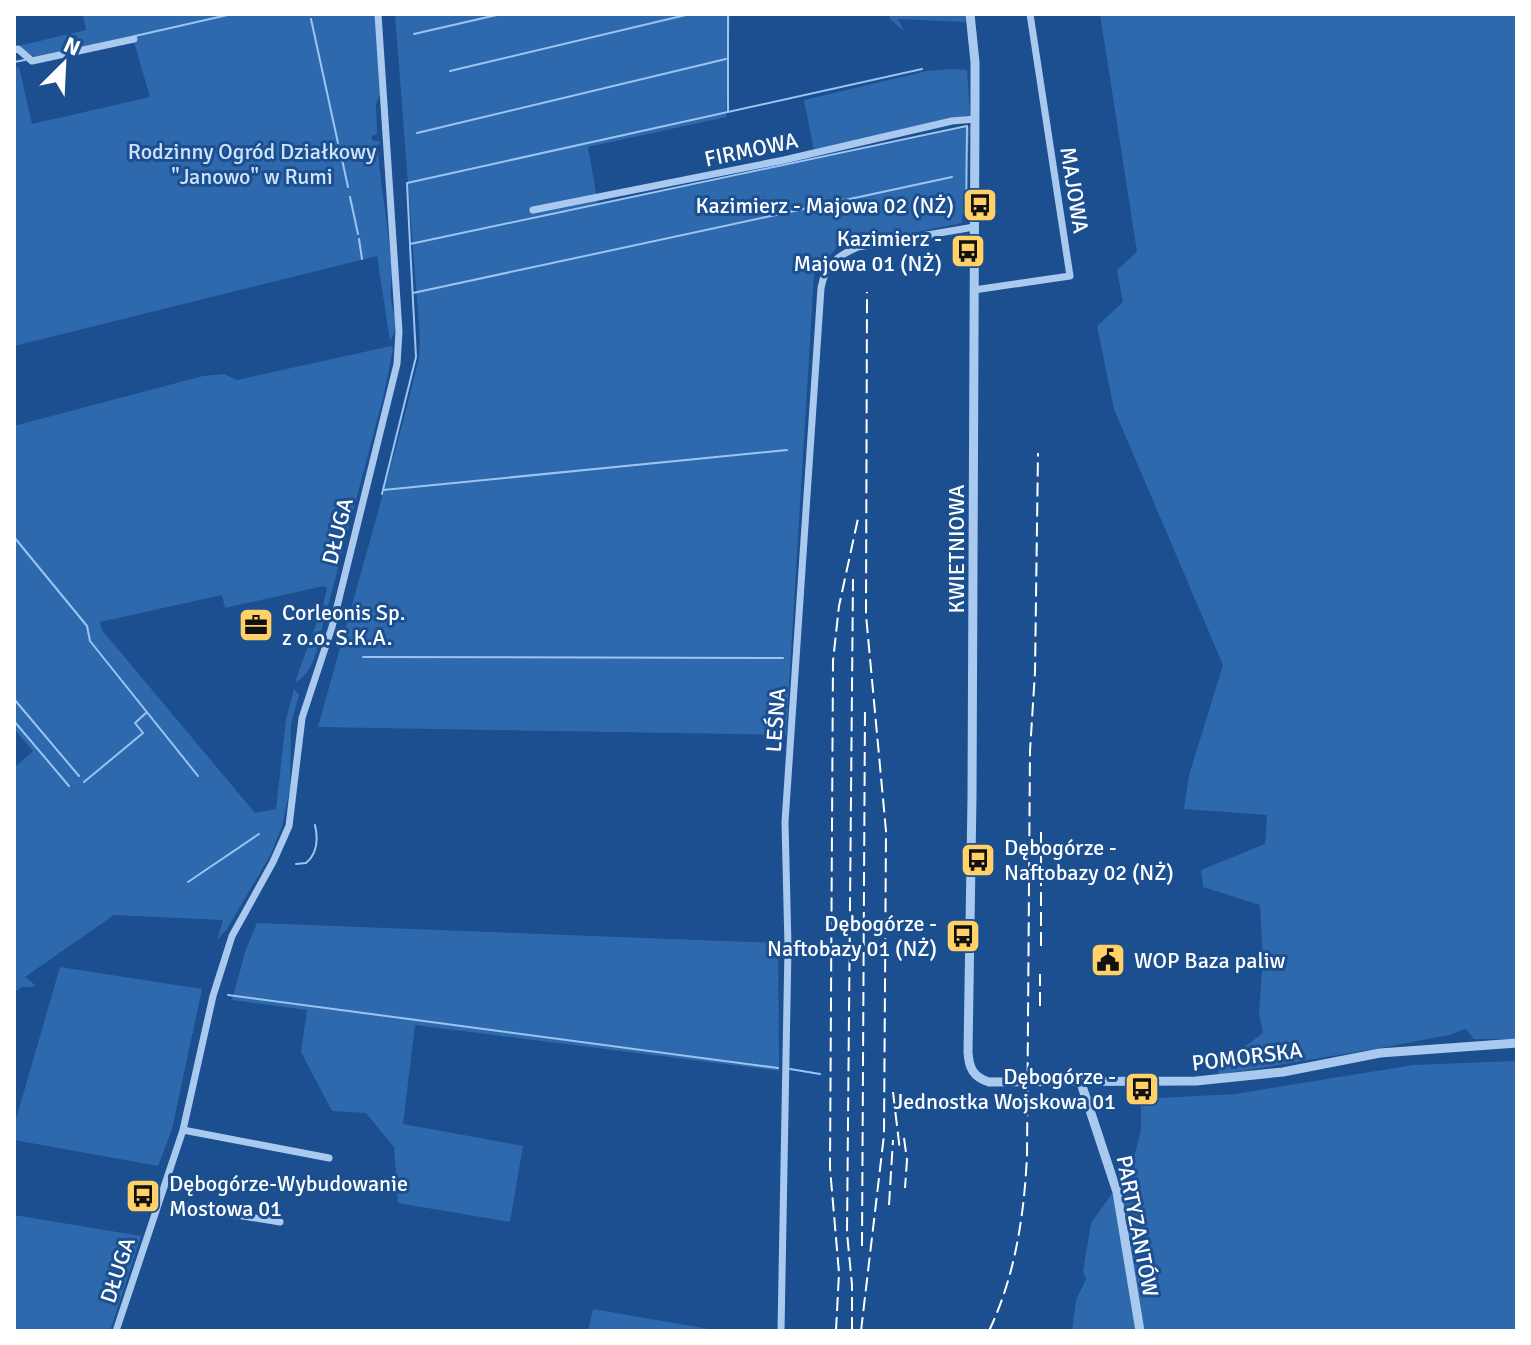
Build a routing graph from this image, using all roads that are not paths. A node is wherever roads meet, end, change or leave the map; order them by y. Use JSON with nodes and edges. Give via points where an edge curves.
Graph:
{"nodes":[{"id":1,"x":378,"y":14,"type":"edge"},
{"id":2,"x":970,"y":14,"type":"edge"},
{"id":3,"x":1030,"y":14,"type":"edge"},
{"id":4,"x":134,"y":39,"type":"dead end"},
{"id":5,"x":14,"y":50,"type":"edge"},
{"id":6,"x":975,"y":119,"type":"junction"},
{"id":7,"x":533,"y":210,"type":"dead end"},
{"id":8,"x":974,"y":227,"type":"junction"},
{"id":9,"x":974,"y":290,"type":"junction"},
{"id":10,"x":1517,"y":1043,"type":"edge"},
{"id":11,"x":980,"y":1079,"type":"joint"},
{"id":12,"x":1081,"y":1083,"type":"junction"},
{"id":13,"x":183,"y":1130,"type":"junction"},
{"id":14,"x":329,"y":1158,"type":"dead end"},
{"id":15,"x":175,"y":1205,"type":"dead end"},
{"id":16,"x":280,"y":1222,"type":"dead end"},
{"id":17,"x":116,"y":1331,"type":"edge"},
{"id":18,"x":781,"y":1331,"type":"edge"},
{"id":19,"x":1140,"y":1331,"type":"edge"}],
"edges":[{"from":1,"to":13,"type":"street","name":"DŁUGA","via":[[397,364],[332,627],[302,718],[289,826],[232,936]]},
{"from":2,"to":6,"type":"street","name":"KWIETNIOWA"},
{"from":3,"to":9,"type":"street","name":"MAJOWA","via":[[1070,276]]},
{"from":4,"to":5,"type":"street","via":[[32,61]]},
{"from":6,"to":7,"type":"street","name":"FIRMOWA"},
{"from":6,"to":8,"type":"street","name":"KWIETNIOWA"},
{"from":8,"to":9,"type":"street","name":"KWIETNIOWA"},
{"from":8,"to":18,"type":"street","name":"LEŚNA","via":[[858,247],[833,260],[821,288],[785,822]]},
{"from":9,"to":11,"type":"street","name":"KWIETNIOWA","via":[[968,1052]]},
{"from":10,"to":12,"type":"street","name":"POMORSKA","via":[[1380,1053],[1283,1072],[1196,1081]]},
{"from":11,"to":12,"type":"street","name":"POMORSKA"},
{"from":12,"to":19,"type":"street","name":"PARTYZANTÓW","via":[[1117,1192]]},
{"from":13,"to":14,"type":"street"},
{"from":13,"to":17,"type":"street","name":"DŁUGA"},
{"from":15,"to":16,"type":"street"}]}
